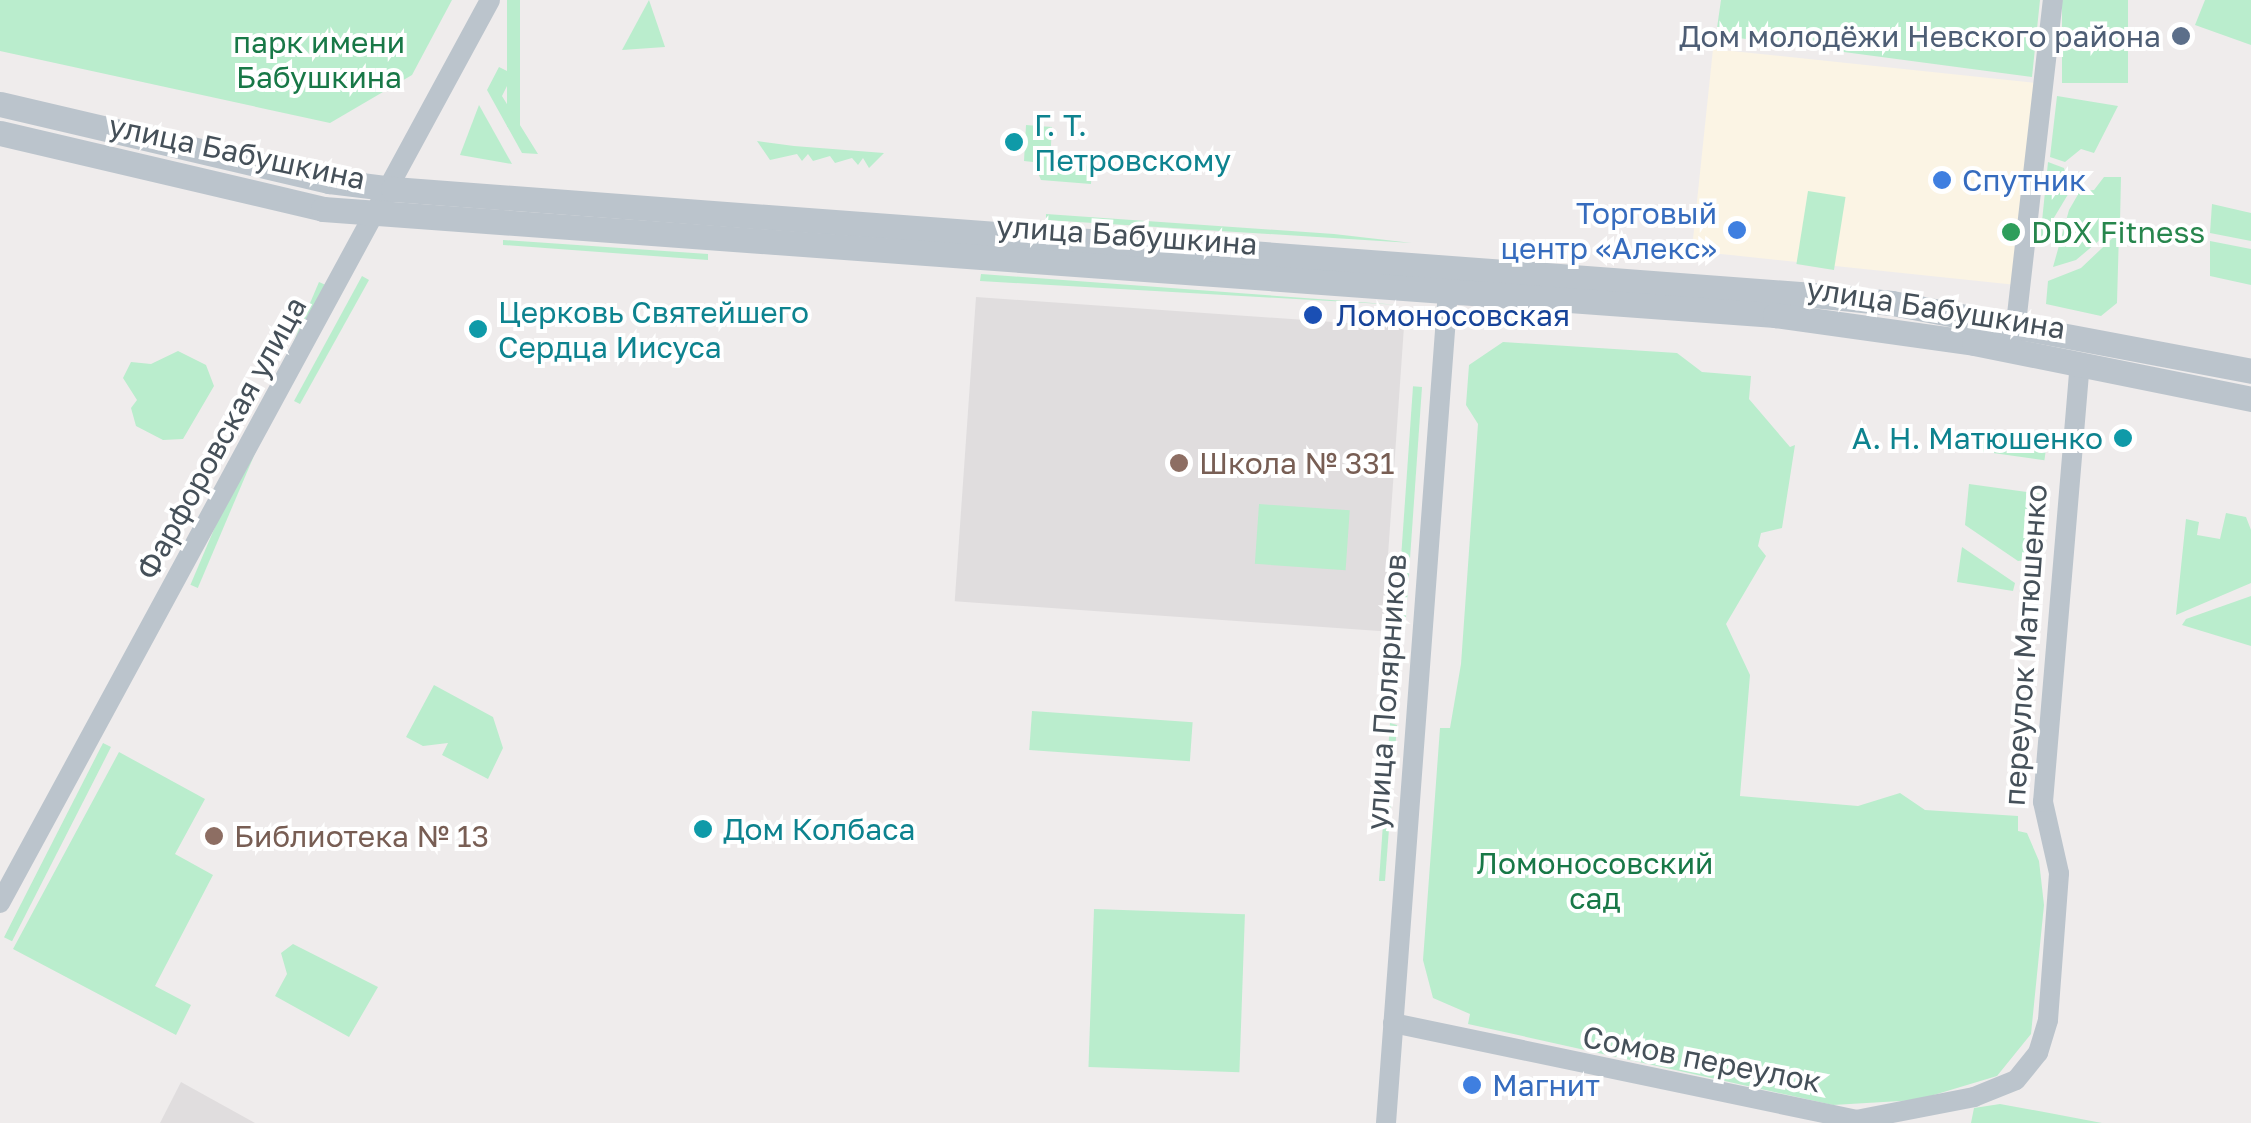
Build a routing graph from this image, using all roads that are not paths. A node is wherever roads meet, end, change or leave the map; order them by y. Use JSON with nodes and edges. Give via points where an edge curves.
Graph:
{"nodes":[{"id":1,"x":490,"y":0,"type":"edge"},
{"id":2,"x":2052,"y":0,"type":"edge"},
{"id":3,"x":0,"y":104,"type":"edge"},
{"id":4,"x":0,"y":133,"type":"edge"},
{"id":5,"x":393,"y":189,"type":"junction"},
{"id":6,"x":378,"y":215,"type":"junction"},
{"id":7,"x":1449,"y":278,"type":"junction"},
{"id":8,"x":2015,"y":338,"type":"junction"},
{"id":9,"x":2080,"y":364,"type":"junction"},
{"id":10,"x":2251,"y":372,"type":"edge"},
{"id":11,"x":2251,"y":398,"type":"edge"},
{"id":12,"x":0,"y":903,"type":"edge"},
{"id":13,"x":1393,"y":1023,"type":"junction"},
{"id":14,"x":2000,"y":1090,"type":"joint"},
{"id":15,"x":1386,"y":1123,"type":"edge"}],
"edges":[{"from":1,"to":5,"type":"street","name":"Фарфоровская улица"},
{"from":2,"to":8,"type":"street"},
{"from":3,"to":5,"type":"street","name":"улица Бабушкина","via":[[329,181]]},
{"from":4,"to":6,"type":"street","name":"улица Бабушкина","via":[[310,206]]},
{"from":5,"to":6,"type":"street","name":"Фарфоровская улица"},
{"from":5,"to":7,"type":"street","name":"улица Бабушкина"},
{"from":6,"to":7,"type":"street","name":"улица Бабушкина"},
{"from":6,"to":12,"type":"street","name":"Фарфоровская улица"},
{"from":7,"to":8,"type":"street","name":"улица Бабушкина","via":[[1833,297]]},
{"from":7,"to":13,"type":"street","name":"улица Полярников"},
{"from":8,"to":9,"type":"street","name":"улица Бабушкина"},
{"from":8,"to":10,"type":"street","name":"улица Бабушкина"},
{"from":9,"to":11,"type":"street","name":"улица Бабушкина"},
{"from":9,"to":14,"type":"street","name":"переулок Матюшенко","via":[[2043,802],[2058,873],[2048,1020],[2029,1068]]},
{"from":13,"to":14,"type":"street","name":"Сомов переулок","via":[[1856,1120]]},
{"from":13,"to":15,"type":"street","name":"улица Полярников"}]}
